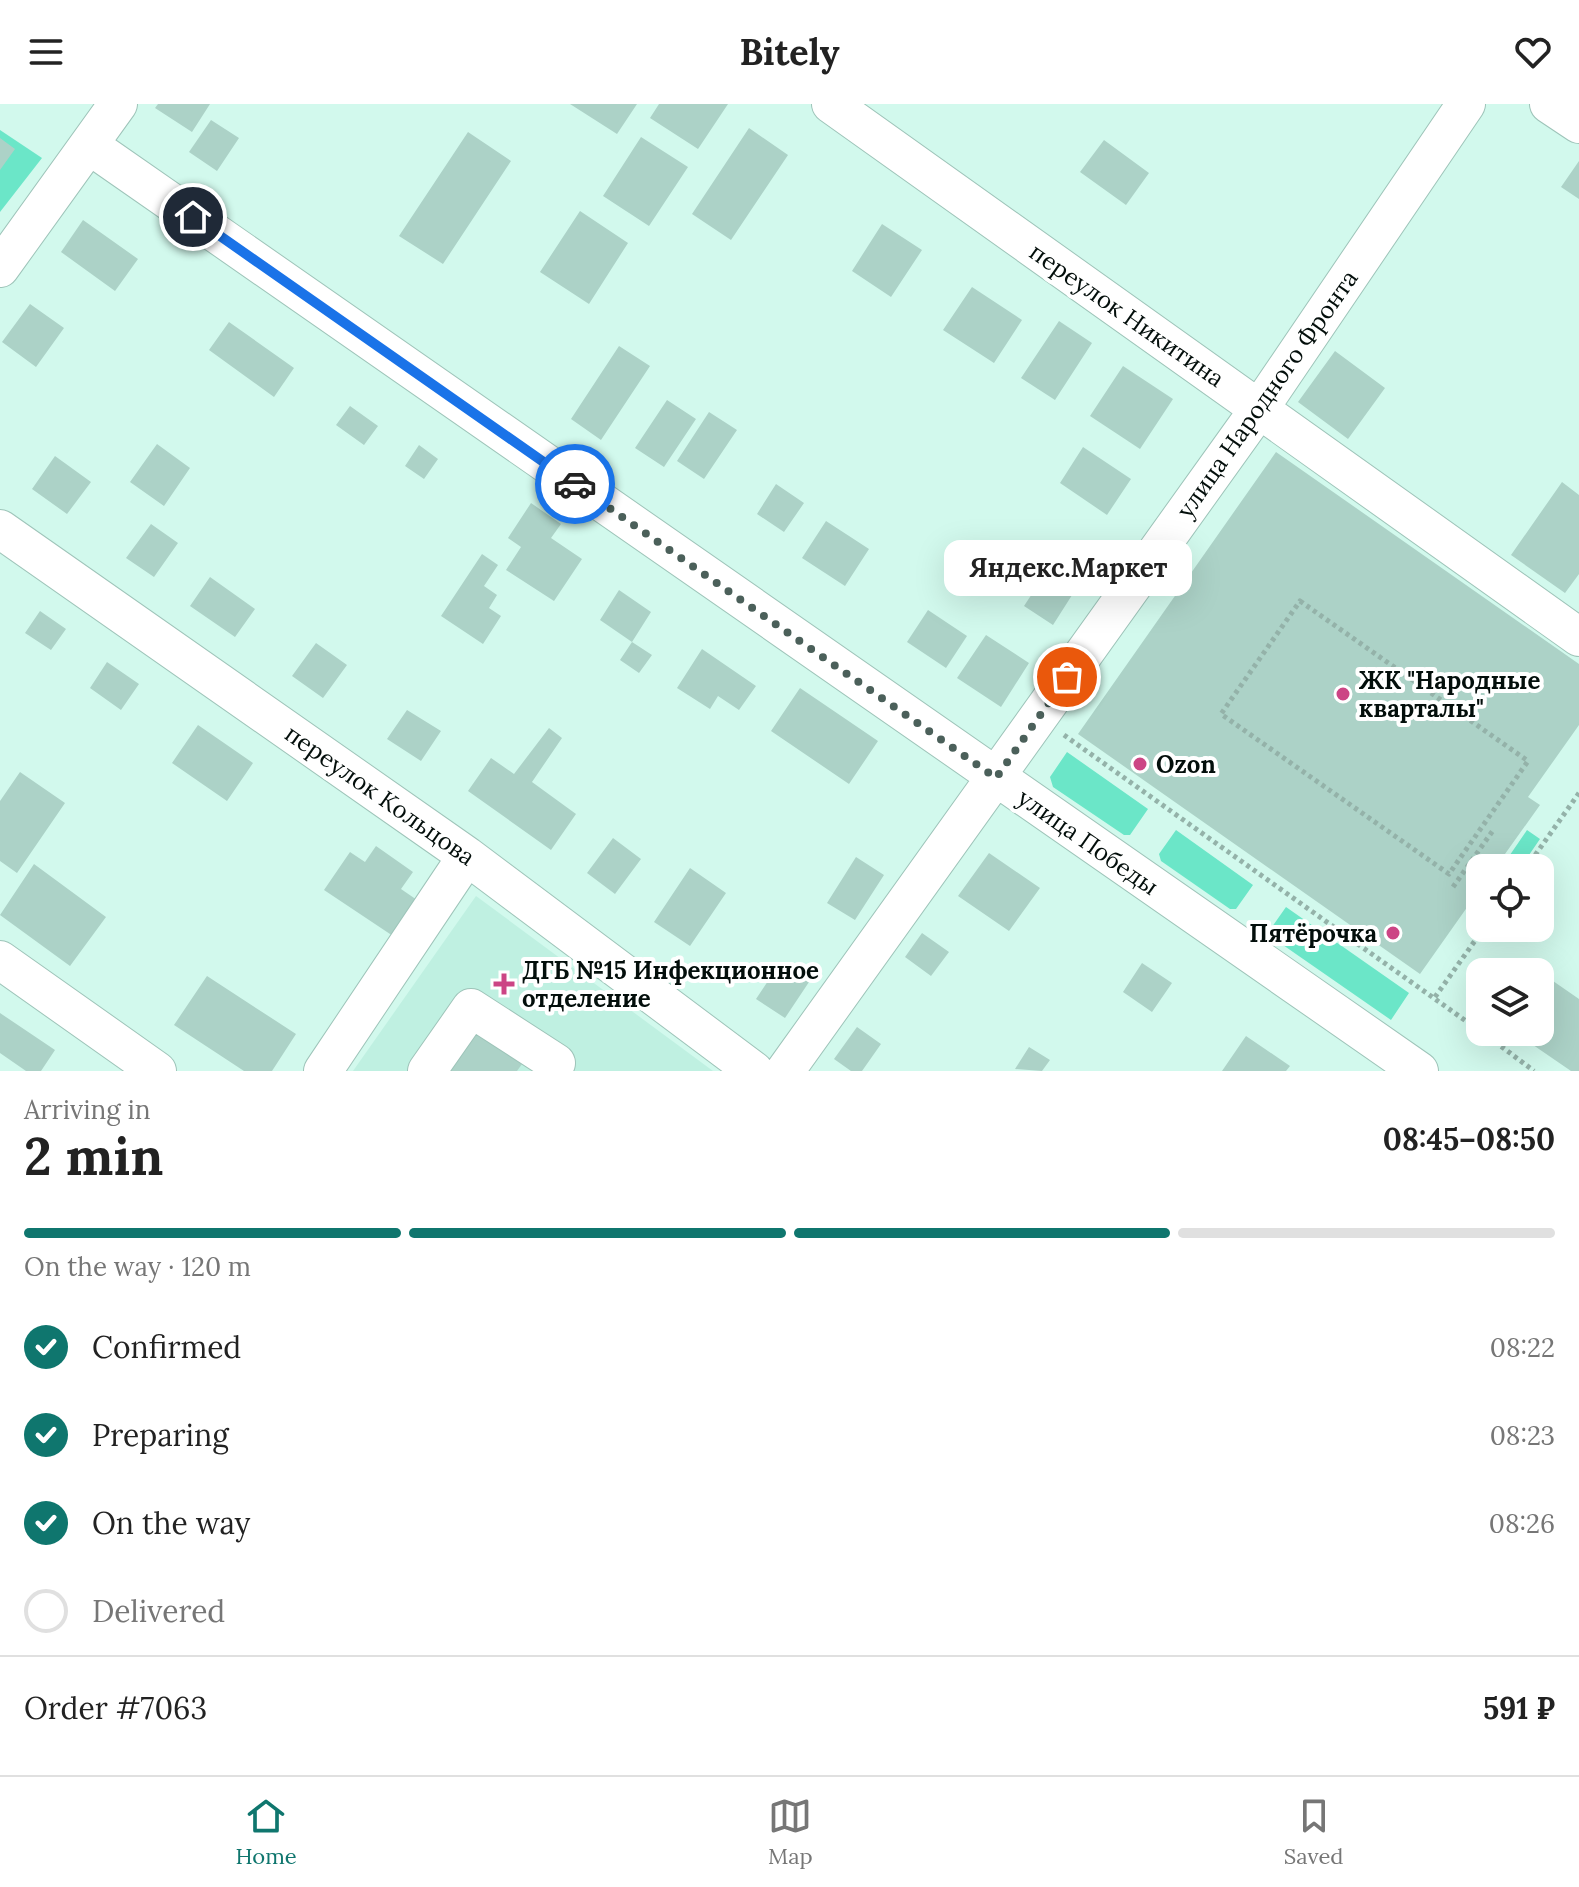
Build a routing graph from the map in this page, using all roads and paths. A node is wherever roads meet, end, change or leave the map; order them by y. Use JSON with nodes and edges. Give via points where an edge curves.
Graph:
{"nodes":[{"id":1,"x":118,"y":104,"type":"edge"},
{"id":2,"x":831,"y":104,"type":"edge"},
{"id":3,"x":1466,"y":104,"type":"edge"},
{"id":4,"x":1549,"y":104,"type":"edge"},
{"id":5,"x":1579,"y":124,"type":"edge"},
{"id":6,"x":89,"y":145,"type":"junction"},
{"id":7,"x":0,"y":268,"type":"edge"},
{"id":8,"x":1259,"y":409,"type":"junction"},
{"id":9,"x":0,"y":529,"type":"edge"},
{"id":10,"x":1579,"y":637,"type":"edge"},
{"id":11,"x":1221,"y":714,"type":"joint"},
{"id":12,"x":1031,"y":728,"type":"junction"},
{"id":13,"x":996,"y":778,"type":"junction"},
{"id":14,"x":1579,"y":793,"type":"edge"},
{"id":15,"x":1494,"y":829,"type":"dead end"},
{"id":16,"x":1536,"y":854,"type":"edge"},
{"id":17,"x":467,"y":856,"type":"junction"},
{"id":18,"x":1453,"y":887,"type":"dead end"},
{"id":19,"x":1474,"y":942,"type":"edge"},
{"id":20,"x":0,"y":960,"type":"edge"},
{"id":21,"x":1435,"y":997,"type":"junction"},
{"id":22,"x":1466,"y":1020,"type":"edge"},
{"id":23,"x":1501,"y":1046,"type":"edge"},
{"id":24,"x":157,"y":1071,"type":"edge"},
{"id":25,"x":323,"y":1071,"type":"edge"},
{"id":26,"x":427,"y":1071,"type":"edge"},
{"id":27,"x":551,"y":1071,"type":"edge"},
{"id":28,"x":754,"y":1071,"type":"edge"},
{"id":29,"x":785,"y":1071,"type":"edge"},
{"id":30,"x":1419,"y":1071,"type":"edge"},
{"id":31,"x":1534,"y":1071,"type":"edge"}],
"edges":[{"from":1,"to":6,"type":"street"},
{"from":2,"to":8,"type":"street","name":"переулок Никитина"},
{"from":3,"to":8,"type":"street","name":"улица Народного Фронта"},
{"from":4,"to":5,"type":"street"},
{"from":6,"to":7,"type":"street"},
{"from":6,"to":13,"type":"street","name":"улица Победы"},
{"from":8,"to":10,"type":"street","name":"переулок Никитина"},
{"from":8,"to":12,"type":"street","name":"улица Народного Фронта"},
{"from":9,"to":17,"type":"street","name":"переулок Кольцова"},
{"from":11,"to":11,"type":"path","via":[[1300,601],[1528,761],[1449,874]]},
{"from":12,"to":13,"type":"street","name":"улица Народного Фронта"},
{"from":12,"to":21,"type":"path","via":[[1064,735]]},
{"from":13,"to":29,"type":"street","name":"улица Народного Фронта"},
{"from":13,"to":30,"type":"street","name":"улица Победы"},
{"from":14,"to":16,"type":"path"},
{"from":15,"to":18,"type":"path"},
{"from":17,"to":25,"type":"street"},
{"from":17,"to":28,"type":"street","name":"переулок Кольцова"},
{"from":19,"to":21,"type":"path"},
{"from":20,"to":24,"type":"street"},
{"from":21,"to":22,"type":"path"},
{"from":23,"to":31,"type":"path"},
{"from":26,"to":27,"type":"street","via":[[471,1008],[556,1063]]}]}
